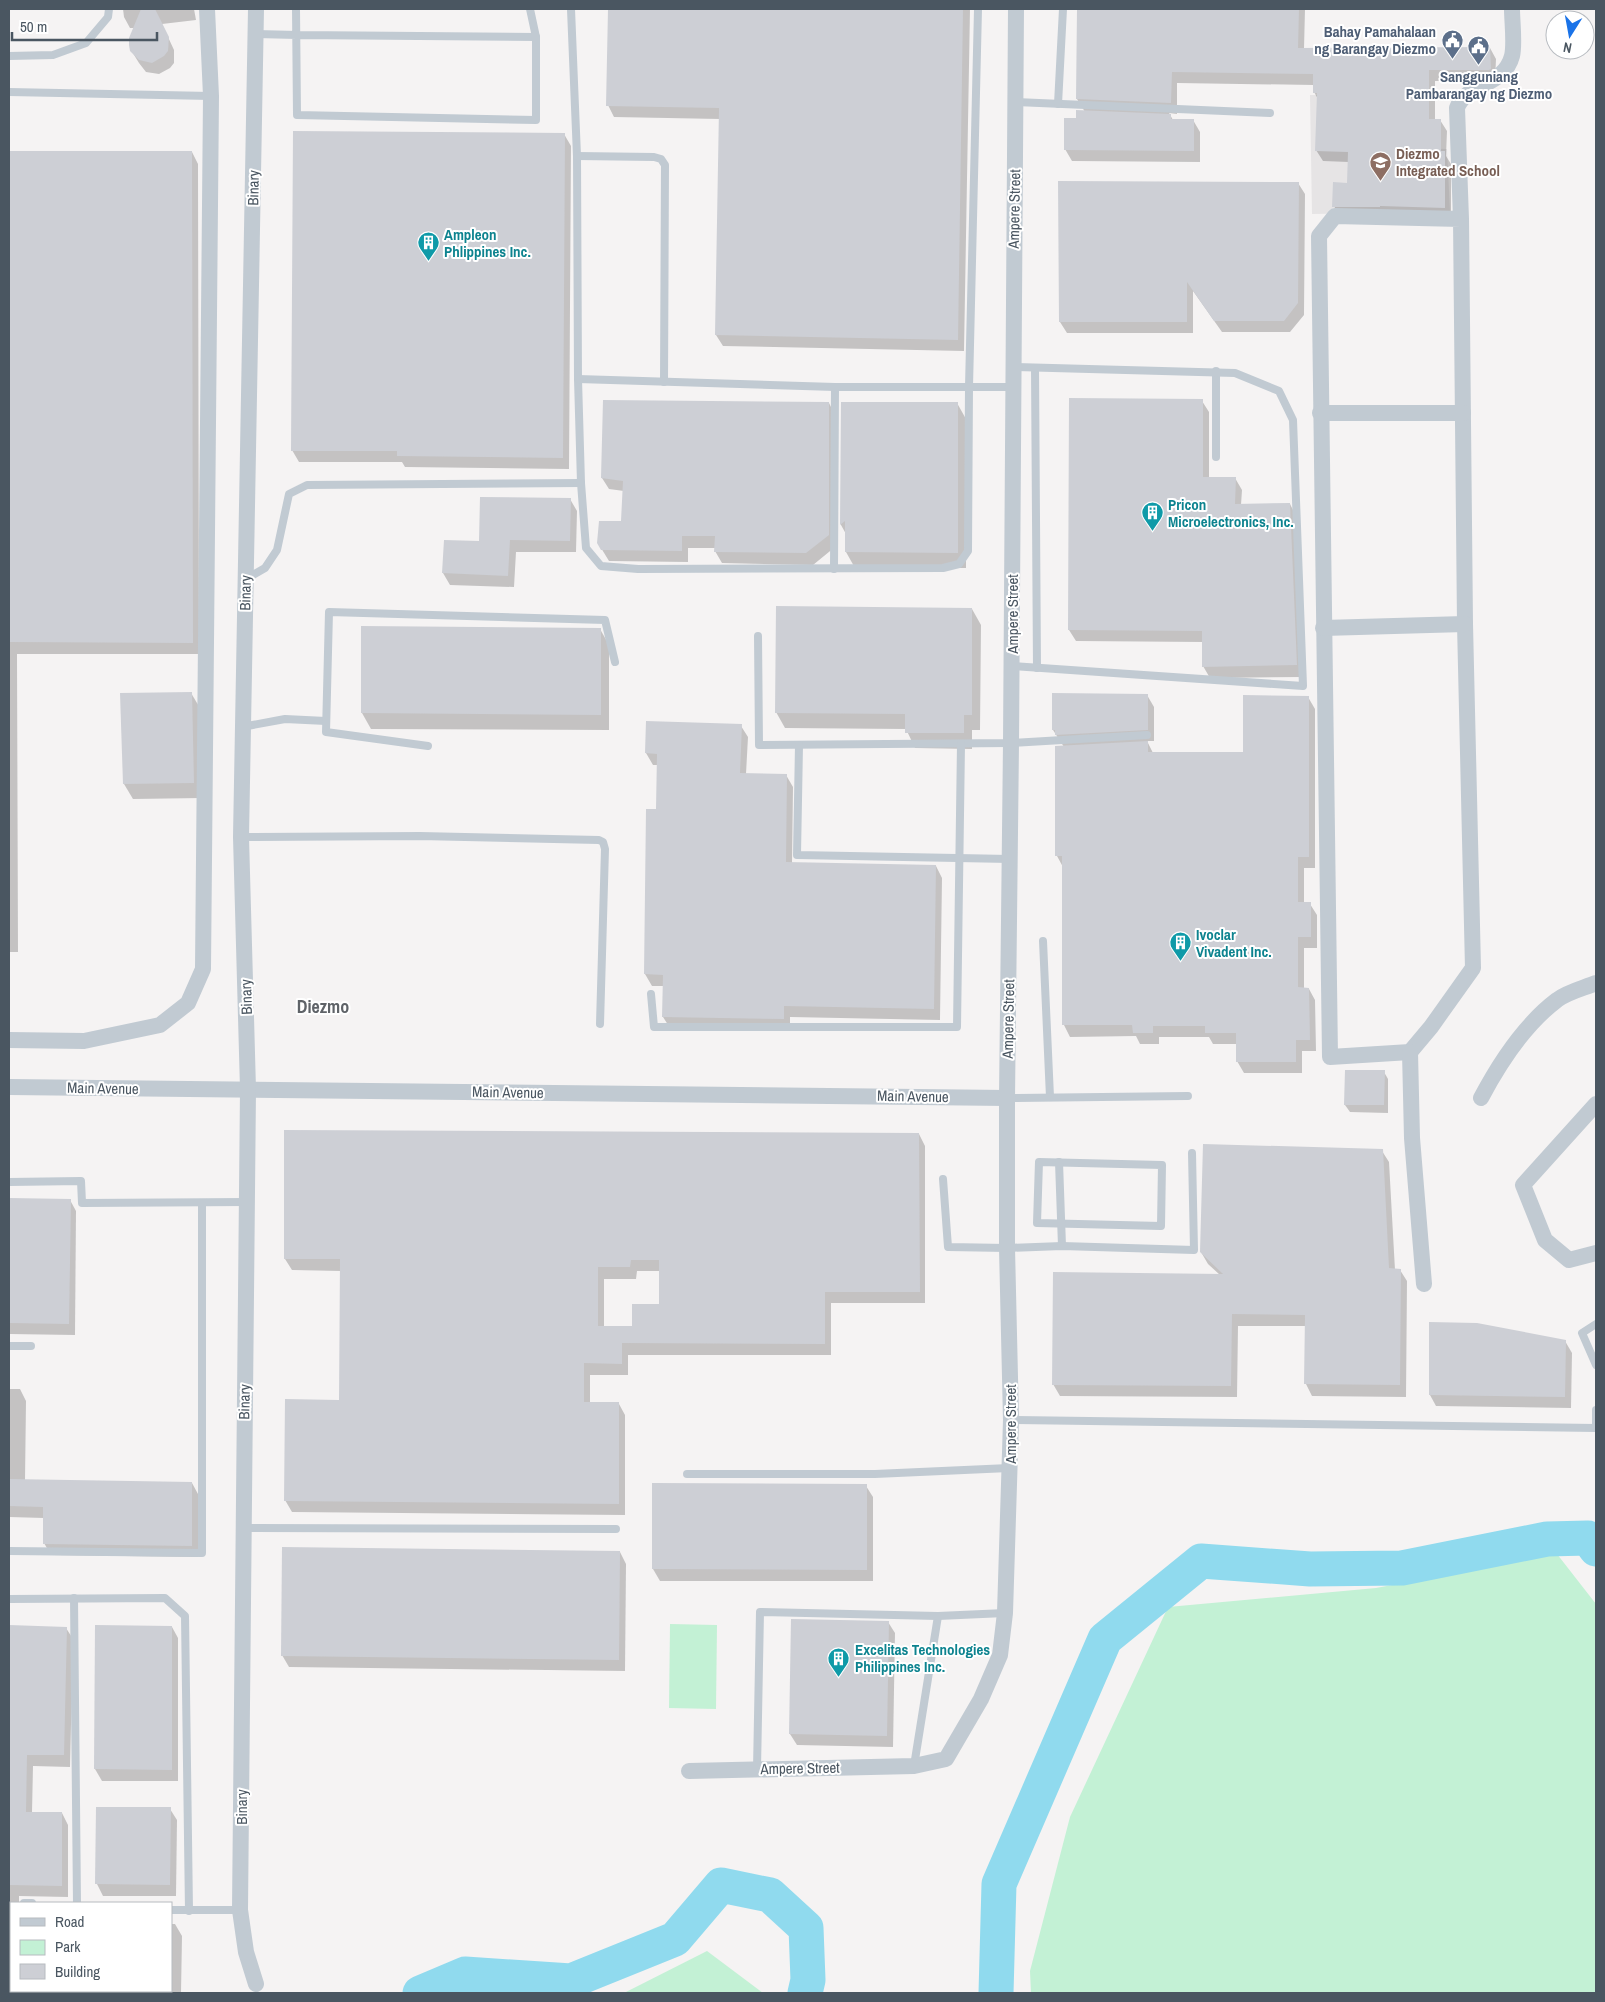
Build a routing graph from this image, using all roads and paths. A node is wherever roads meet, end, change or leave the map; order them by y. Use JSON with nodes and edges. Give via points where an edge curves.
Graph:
{"nodes":[{"id":1,"x":109,"y":9,"type":"edge"},
{"id":2,"x":207,"y":9,"type":"edge"},
{"id":3,"x":256,"y":9,"type":"edge"},
{"id":4,"x":296,"y":9,"type":"edge"},
{"id":5,"x":530,"y":9,"type":"edge"},
{"id":6,"x":571,"y":9,"type":"edge"},
{"id":7,"x":978,"y":9,"type":"edge"},
{"id":8,"x":1016,"y":9,"type":"edge"},
{"id":9,"x":1063,"y":9,"type":"edge"},
{"id":10,"x":1512,"y":9,"type":"edge"},
{"id":11,"x":256,"y":34,"type":"junction"},
{"id":12,"x":297,"y":34,"type":"junction"},
{"id":13,"x":536,"y":37,"type":"junction"},
{"id":14,"x":9,"y":56,"type":"edge"},
{"id":15,"x":9,"y":92,"type":"edge"},
{"id":16,"x":211,"y":96,"type":"junction"},
{"id":17,"x":1015,"y":102,"type":"junction"},
{"id":18,"x":1058,"y":104,"type":"junction"},
{"id":19,"x":1270,"y":113,"type":"dead end"},
{"id":20,"x":577,"y":156,"type":"junction"},
{"id":21,"x":1461,"y":219,"type":"junction"},
{"id":22,"x":1013,"y":367,"type":"junction"},
{"id":23,"x":1035,"y":368,"type":"junction"},
{"id":24,"x":1216,"y":372,"type":"junction"},
{"id":25,"x":578,"y":379,"type":"junction"},
{"id":26,"x":664,"y":382,"type":"junction"},
{"id":27,"x":835,"y":387,"type":"junction"},
{"id":28,"x":969,"y":387,"type":"junction"},
{"id":29,"x":1013,"y":387,"type":"junction"},
{"id":30,"x":1320,"y":413,"type":"junction"},
{"id":31,"x":1463,"y":414,"type":"junction"},
{"id":32,"x":1216,"y":457,"type":"dead end"},
{"id":33,"x":582,"y":483,"type":"junction"},
{"id":34,"x":834,"y":568,"type":"junction"},
{"id":35,"x":245,"y":579,"type":"junction"},
{"id":36,"x":1465,"y":624,"type":"junction"},
{"id":37,"x":1323,"y":628,"type":"junction"},
{"id":38,"x":758,"y":636,"type":"dead end"},
{"id":39,"x":615,"y":662,"type":"dead end"},
{"id":40,"x":1012,"y":666,"type":"junction"},
{"id":41,"x":1037,"y":668,"type":"junction"},
{"id":42,"x":326,"y":721,"type":"junction"},
{"id":43,"x":242,"y":728,"type":"junction"},
{"id":44,"x":1147,"y":736,"type":"dead end"},
{"id":45,"x":1011,"y":743,"type":"junction"},
{"id":46,"x":961,"y":744,"type":"junction"},
{"id":47,"x":799,"y":745,"type":"junction"},
{"id":48,"x":428,"y":746,"type":"dead end"},
{"id":49,"x":241,"y":837,"type":"junction"},
{"id":50,"x":960,"y":859,"type":"junction"},
{"id":51,"x":1010,"y":859,"type":"junction"},
{"id":52,"x":1043,"y":941,"type":"dead end"},
{"id":53,"x":1596,"y":983,"type":"edge"},
{"id":54,"x":651,"y":994,"type":"dead end"},
{"id":55,"x":600,"y":1024,"type":"dead end"},
{"id":56,"x":9,"y":1040,"type":"edge"},
{"id":57,"x":1410,"y":1052,"type":"junction"},
{"id":58,"x":9,"y":1086,"type":"edge"},
{"id":59,"x":248,"y":1089,"type":"junction"},
{"id":60,"x":1188,"y":1096,"type":"dead end"},
{"id":61,"x":1007,"y":1098,"type":"junction"},
{"id":62,"x":1050,"y":1098,"type":"junction"},
{"id":63,"x":1481,"y":1098,"type":"dead end"},
{"id":64,"x":1596,"y":1104,"type":"edge"},
{"id":65,"x":1192,"y":1153,"type":"dead end"},
{"id":66,"x":1059,"y":1162,"type":"junction"},
{"id":67,"x":943,"y":1179,"type":"dead end"},
{"id":68,"x":9,"y":1182,"type":"edge"},
{"id":69,"x":246,"y":1202,"type":"junction"},
{"id":70,"x":202,"y":1203,"type":"junction"},
{"id":71,"x":1061,"y":1225,"type":"junction"},
{"id":72,"x":1062,"y":1246,"type":"junction"},
{"id":73,"x":1007,"y":1248,"type":"junction"},
{"id":74,"x":1596,"y":1253,"type":"edge"},
{"id":75,"x":1424,"y":1284,"type":"dead end"},
{"id":76,"x":1596,"y":1324,"type":"edge"},
{"id":77,"x":9,"y":1346,"type":"edge"},
{"id":78,"x":31,"y":1346,"type":"dead end"},
{"id":79,"x":1596,"y":1365,"type":"edge"},
{"id":80,"x":1596,"y":1410,"type":"edge"},
{"id":81,"x":1011,"y":1420,"type":"junction"},
{"id":82,"x":1596,"y":1428,"type":"edge"},
{"id":83,"x":1010,"y":1468,"type":"junction"},
{"id":84,"x":686,"y":1474,"type":"dead end"},
{"id":85,"x":242,"y":1528,"type":"junction"},
{"id":86,"x":616,"y":1529,"type":"dead end"},
{"id":87,"x":9,"y":1551,"type":"edge"},
{"id":88,"x":74,"y":1598,"type":"junction"},
{"id":89,"x":9,"y":1599,"type":"edge"},
{"id":90,"x":1005,"y":1613,"type":"junction"},
{"id":91,"x":938,"y":1616,"type":"junction"},
{"id":92,"x":914,"y":1766,"type":"junction"},
{"id":93,"x":757,"y":1769,"type":"junction"},
{"id":94,"x":689,"y":1771,"type":"dead end"},
{"id":95,"x":76,"y":1902,"type":"edge"},
{"id":96,"x":172,"y":1910,"type":"edge"},
{"id":97,"x":240,"y":1910,"type":"junction"},
{"id":98,"x":189,"y":1911,"type":"junction"},
{"id":99,"x":256,"y":1984,"type":"dead end"}],
"edges":[{"from":1,"to":14,"type":"lane","via":[[108,17],[86,43],[53,55]]},
{"from":2,"to":16,"type":"street"},
{"from":3,"to":11,"type":"street","name":"Binary"},
{"from":4,"to":12,"type":"lane"},
{"from":5,"to":13,"type":"lane"},
{"from":6,"to":20,"type":"lane"},
{"from":7,"to":28,"type":"lane"},
{"from":8,"to":17,"type":"street","name":"Ampere Street"},
{"from":9,"to":18,"type":"lane"},
{"from":10,"to":21,"type":"street","via":[[1513,55],[1506,69],[1491,82],[1464,96],[1457,108]]},
{"from":11,"to":12,"type":"lane"},
{"from":11,"to":35,"type":"street","name":"Binary"},
{"from":12,"to":13,"type":"lane"},
{"from":12,"to":13,"type":"lane","via":[[297,115],[536,120]]},
{"from":15,"to":16,"type":"lane"},
{"from":16,"to":56,"type":"street","via":[[203,969],[188,1003],[160,1025],[84,1041]]},
{"from":17,"to":18,"type":"lane"},
{"from":17,"to":22,"type":"street","name":"Ampere Street"},
{"from":18,"to":19,"type":"lane"},
{"from":20,"to":25,"type":"lane"},
{"from":20,"to":26,"type":"lane","via":[[654,156],[665,165]]},
{"from":21,"to":30,"type":"street","via":[[1336,216],[1319,236]]},
{"from":21,"to":31,"type":"street"},
{"from":22,"to":23,"type":"lane"},
{"from":22,"to":29,"type":"street","name":"Ampere Street"},
{"from":23,"to":24,"type":"lane"},
{"from":23,"to":41,"type":"lane"},
{"from":24,"to":32,"type":"lane"},
{"from":24,"to":41,"type":"lane","via":[[1236,373],[1279,391],[1293,420],[1303,686]]},
{"from":25,"to":26,"type":"lane"},
{"from":25,"to":33,"type":"lane"},
{"from":26,"to":27,"type":"lane"},
{"from":27,"to":28,"type":"lane"},
{"from":27,"to":34,"type":"lane"},
{"from":28,"to":29,"type":"lane"},
{"from":28,"to":34,"type":"lane","via":[[968,552],[959,564],[943,568]]},
{"from":29,"to":40,"type":"street","name":"Ampere Street"},
{"from":30,"to":31,"type":"street"},
{"from":30,"to":37,"type":"street"},
{"from":31,"to":36,"type":"street"},
{"from":33,"to":34,"type":"lane","via":[[586,548],[601,566],[638,569]]},
{"from":33,"to":35,"type":"lane","via":[[307,485],[289,494],[277,550],[265,568]]},
{"from":35,"to":43,"type":"street","name":"Binary"},
{"from":36,"to":37,"type":"street"},
{"from":36,"to":57,"type":"street","via":[[1473,968]]},
{"from":37,"to":57,"type":"street","via":[[1330,1057]]},
{"from":38,"to":47,"type":"lane","via":[[759,745]]},
{"from":39,"to":42,"type":"lane","via":[[605,620],[329,612]]},
{"from":40,"to":41,"type":"lane"},
{"from":40,"to":45,"type":"street","name":"Ampere Street"},
{"from":42,"to":43,"type":"lane","via":[[285,719]]},
{"from":42,"to":48,"type":"lane","via":[[326,732]]},
{"from":43,"to":49,"type":"street","name":"Binary"},
{"from":44,"to":45,"type":"lane"},
{"from":45,"to":46,"type":"lane"},
{"from":45,"to":51,"type":"street","name":"Ampere Street"},
{"from":46,"to":47,"type":"lane"},
{"from":46,"to":50,"type":"lane"},
{"from":47,"to":50,"type":"lane","via":[[797,856]]},
{"from":49,"to":55,"type":"lane","via":[[600,840],[605,849]]},
{"from":49,"to":59,"type":"street","name":"Binary"},
{"from":50,"to":51,"type":"lane"},
{"from":50,"to":54,"type":"lane","via":[[957,1027],[654,1027]]},
{"from":51,"to":61,"type":"street","name":"Ampere Street"},
{"from":52,"to":62,"type":"lane"},
{"from":53,"to":63,"type":"street","via":[[1558,999],[1532,1024],[1499,1065]]},
{"from":57,"to":75,"type":"street","via":[[1412,1138]]},
{"from":58,"to":59,"type":"street","name":"Main Avenue"},
{"from":59,"to":61,"type":"street","name":"Main Avenue"},
{"from":59,"to":69,"type":"street","name":"Binary"},
{"from":60,"to":62,"type":"lane"},
{"from":61,"to":62,"type":"lane"},
{"from":61,"to":73,"type":"street","name":"Ampere Street"},
{"from":64,"to":74,"type":"street","via":[[1523,1185],[1545,1240],[1569,1260]]},
{"from":65,"to":72,"type":"lane","via":[[1194,1250]]},
{"from":66,"to":71,"type":"lane"},
{"from":66,"to":71,"type":"lane","via":[[1039,1162],[1037,1223]]},
{"from":66,"to":71,"type":"lane","via":[[1162,1166],[1161,1226]]},
{"from":67,"to":73,"type":"lane","via":[[948,1247]]},
{"from":68,"to":70,"type":"lane","via":[[81,1181],[82,1204]]},
{"from":69,"to":70,"type":"lane"},
{"from":69,"to":85,"type":"street","name":"Binary"},
{"from":70,"to":87,"type":"lane","via":[[202,1553]]},
{"from":71,"to":72,"type":"lane"},
{"from":72,"to":73,"type":"lane"},
{"from":73,"to":81,"type":"street","name":"Ampere Street"},
{"from":76,"to":79,"type":"lane","via":[[1582,1334]]},
{"from":77,"to":78,"type":"lane"},
{"from":80,"to":82,"type":"lane"},
{"from":81,"to":82,"type":"lane"},
{"from":81,"to":83,"type":"street","name":"Ampere Street"},
{"from":83,"to":84,"type":"lane","via":[[875,1474]]},
{"from":83,"to":90,"type":"street","name":"Ampere Street"},
{"from":85,"to":86,"type":"lane"},
{"from":85,"to":97,"type":"street","name":"Binary"},
{"from":88,"to":89,"type":"lane"},
{"from":88,"to":95,"type":"lane"},
{"from":88,"to":98,"type":"lane","via":[[164,1598],[185,1616]]},
{"from":90,"to":91,"type":"lane"},
{"from":90,"to":92,"type":"street","name":"Ampere Street","via":[[1000,1655],[981,1699],[946,1759]]},
{"from":91,"to":92,"type":"lane"},
{"from":91,"to":93,"type":"lane","via":[[760,1612]]},
{"from":92,"to":93,"type":"street","name":"Ampere Street"},
{"from":93,"to":94,"type":"street","name":"Ampere Street"},
{"from":96,"to":98,"type":"lane"},
{"from":97,"to":98,"type":"lane"},
{"from":97,"to":99,"type":"street","name":"Binary","via":[[246,1952]]}]}
